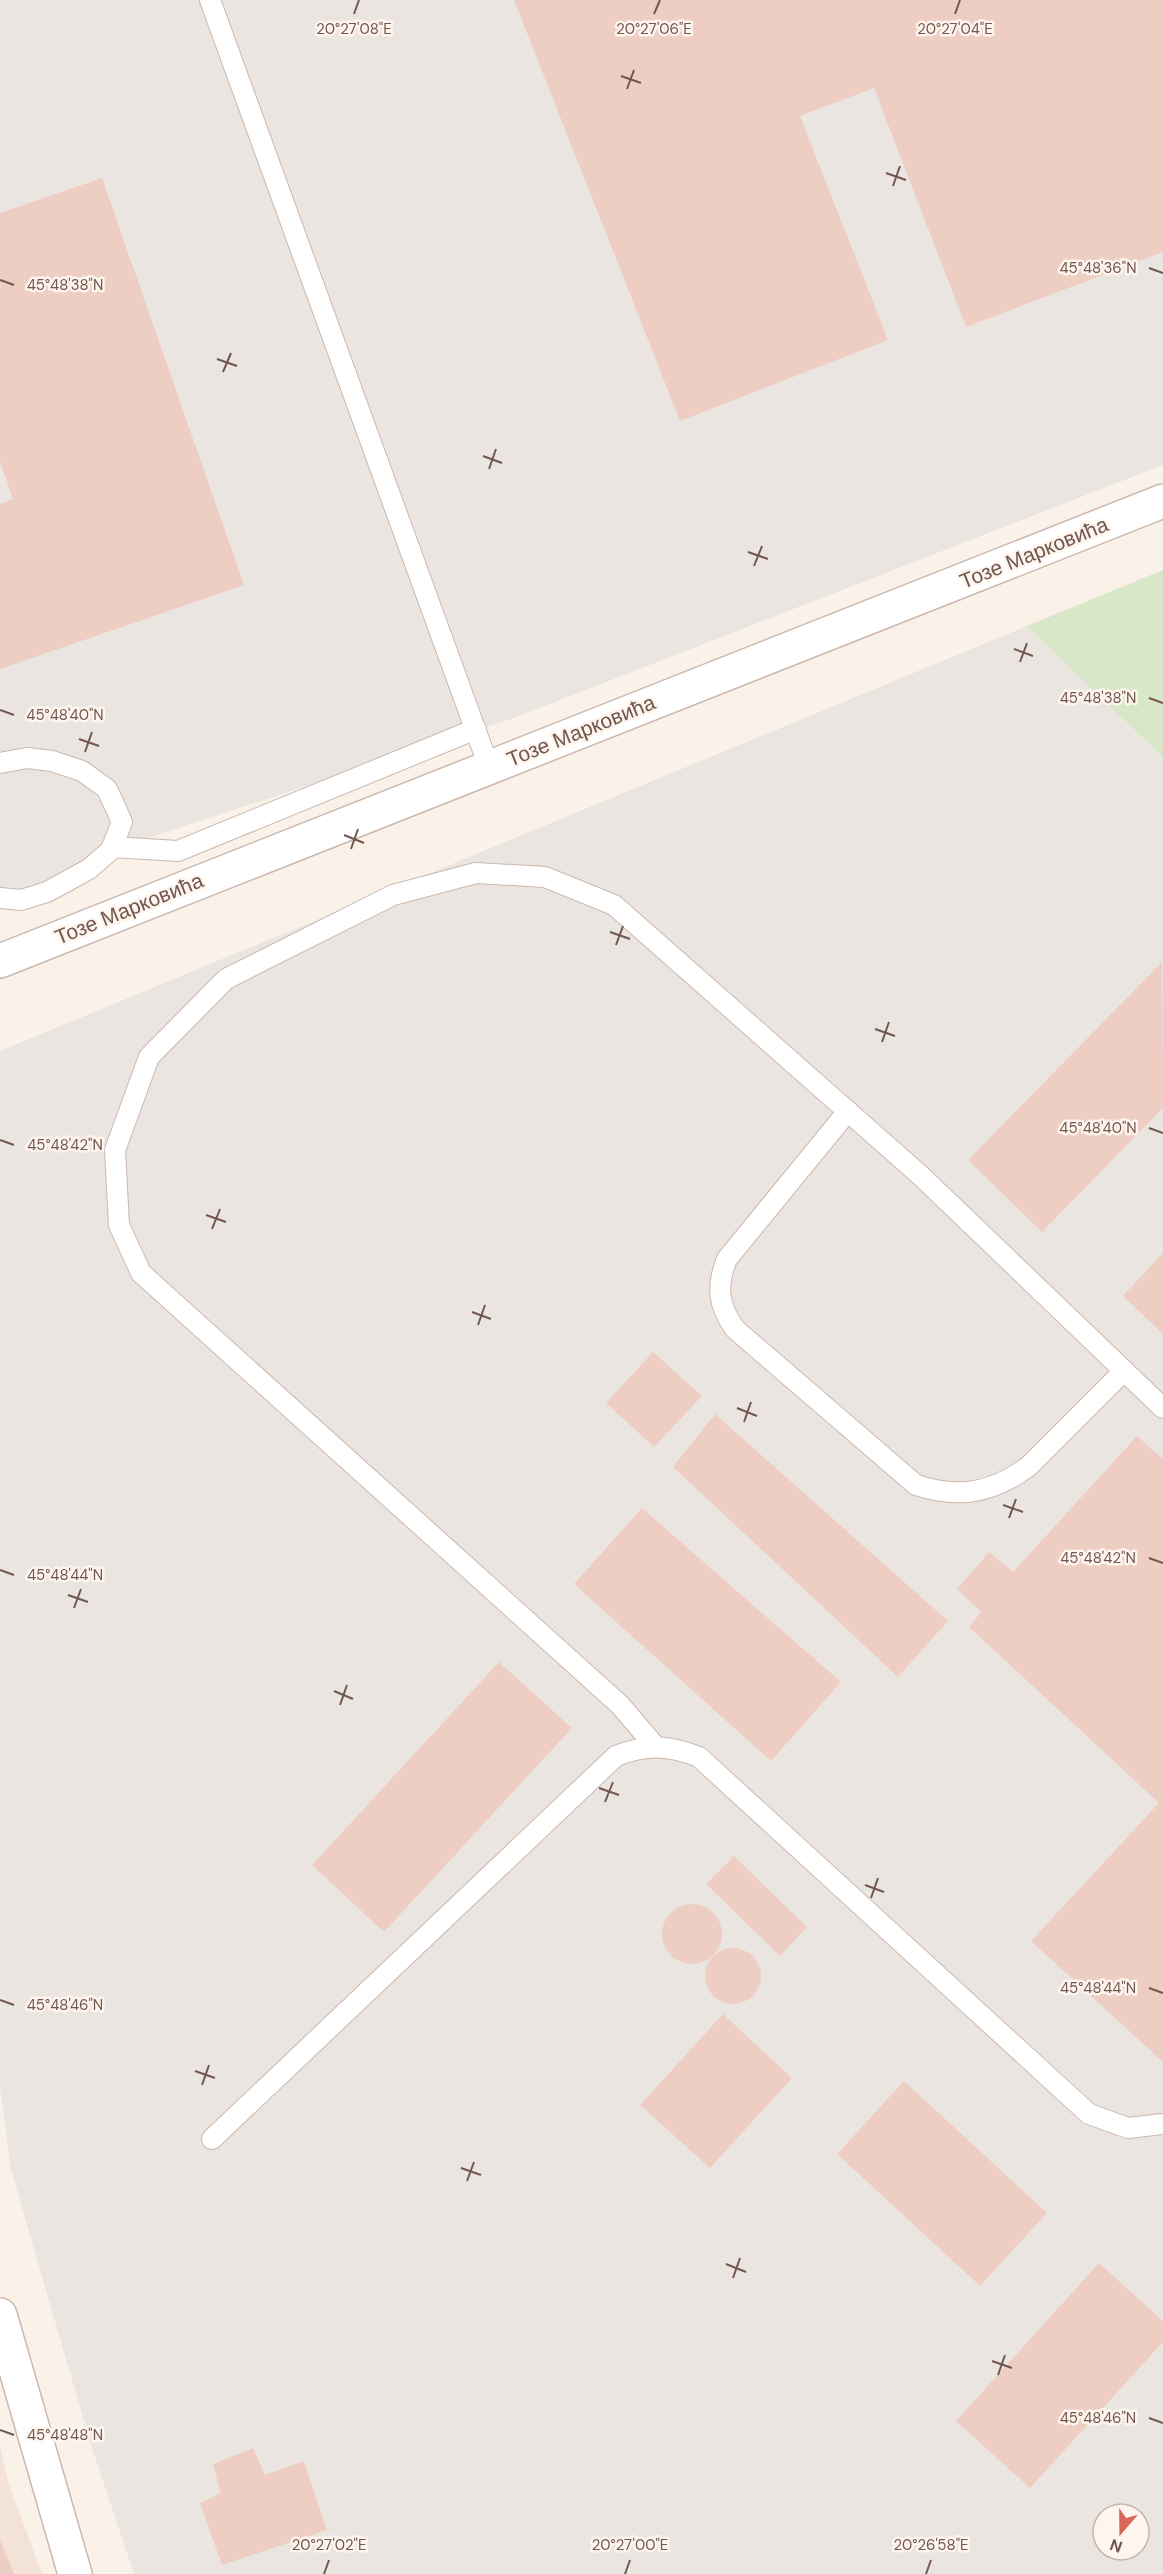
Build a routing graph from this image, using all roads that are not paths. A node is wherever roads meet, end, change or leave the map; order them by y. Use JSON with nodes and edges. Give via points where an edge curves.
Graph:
{"nodes":[{"id":1,"x":210,"y":0,"type":"edge"},
{"id":2,"x":1163,"y":501,"type":"edge"},
{"id":3,"x":476,"y":729,"type":"junction"},
{"id":4,"x":0,"y":763,"type":"edge"},
{"id":5,"x":489,"y":767,"type":"junction"},
{"id":6,"x":112,"y":847,"type":"junction"},
{"id":7,"x":0,"y":898,"type":"edge"},
{"id":8,"x":0,"y":961,"type":"edge"},
{"id":9,"x":848,"y":1111,"type":"junction"},
{"id":10,"x":1124,"y":1371,"type":"junction"},
{"id":11,"x":1163,"y":1408,"type":"edge"},
{"id":12,"x":655,"y":1746,"type":"junction"},
{"id":13,"x":1163,"y":2124,"type":"edge"},
{"id":14,"x":212,"y":2139,"type":"dead end"},
{"id":15,"x":0,"y":2315,"type":"edge"},
{"id":16,"x":75,"y":2574,"type":"edge"}],
"edges":[{"from":1,"to":3,"type":"lane"},
{"from":2,"to":5,"type":"street","name":"Тозе Марковића"},
{"from":3,"to":5,"type":"lane"},
{"from":3,"to":6,"type":"lane","via":[[178,851]]},
{"from":4,"to":6,"type":"lane","via":[[27,758],[52,760],[82,771],[107,789],[122,822]]},
{"from":5,"to":8,"type":"street","name":"Тозе Марковића"},
{"from":6,"to":7,"type":"lane","via":[[89,869],[47,892],[21,900]]},
{"from":9,"to":10,"type":"lane"},
{"from":9,"to":10,"type":"lane","via":[[727,1259],[718,1293],[735,1329],[916,1485],[955,1494],[994,1488],[1021,1472]]},
{"from":9,"to":12,"type":"lane","via":[[614,905],[545,877],[476,873],[393,895],[226,979],[149,1057],[115,1150],[119,1225],[141,1273],[620,1705]]},
{"from":10,"to":11,"type":"lane"},
{"from":12,"to":13,"type":"lane","via":[[678,1748],[699,1757],[1089,2114],[1128,2128]]},
{"from":12,"to":14,"type":"lane","via":[[635,1748],[616,1756]]},
{"from":15,"to":16,"type":"street"}]}
